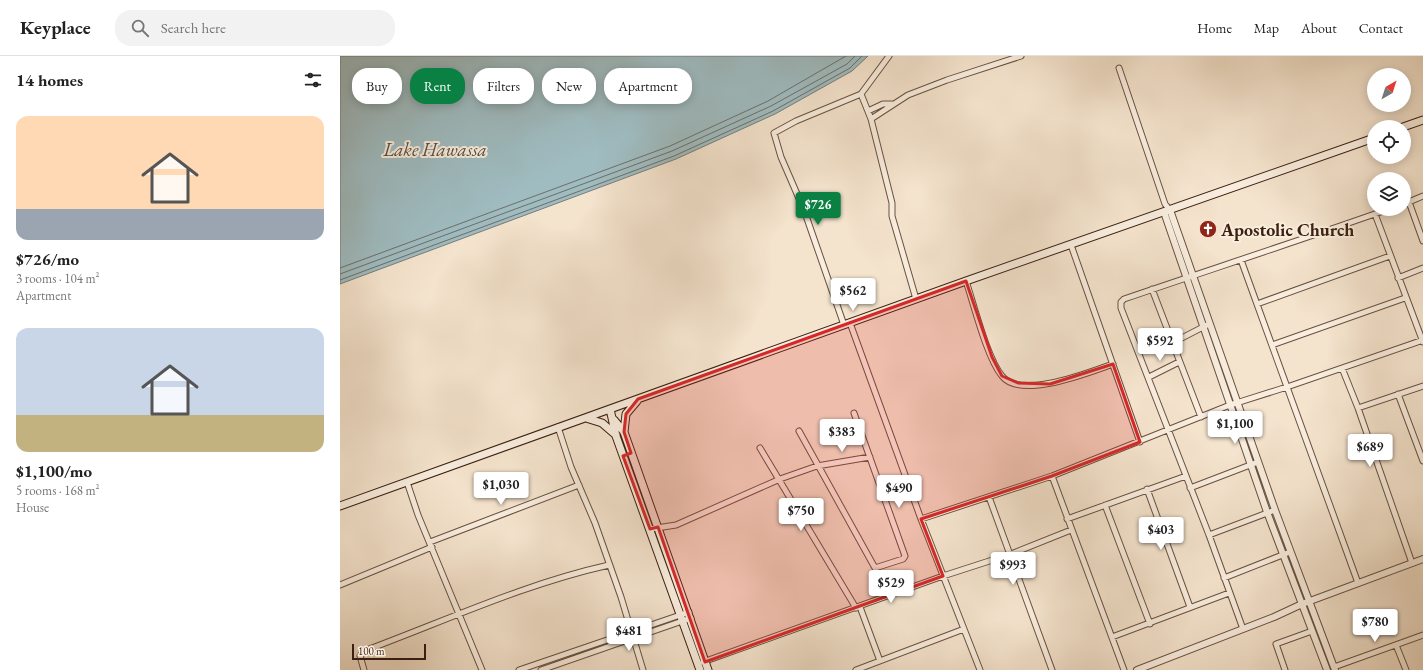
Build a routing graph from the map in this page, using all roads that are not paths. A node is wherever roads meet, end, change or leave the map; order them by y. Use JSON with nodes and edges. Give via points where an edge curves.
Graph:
{"nodes":[{"id":1,"x":889,"y":56,"type":"edge"},
{"id":2,"x":1020,"y":56,"type":"edge"},
{"id":3,"x":1119,"y":68,"type":"dead end"},
{"id":4,"x":861,"y":94,"type":"junction"},
{"id":5,"x":893,"y":104,"type":"junction"},
{"id":6,"x":868,"y":111,"type":"junction"},
{"id":7,"x":871,"y":119,"type":"junction"},
{"id":8,"x":1423,"y":120,"type":"edge"},
{"id":9,"x":1411,"y":124,"type":"edge"},
{"id":10,"x":1367,"y":140,"type":"edge"},
{"id":11,"x":1423,"y":196,"type":"edge"},
{"id":12,"x":1411,"y":201,"type":"edge"},
{"id":13,"x":1167,"y":211,"type":"junction"},
{"id":14,"x":1411,"y":214,"type":"edge"},
{"id":15,"x":1369,"y":216,"type":"edge"},
{"id":16,"x":1376,"y":216,"type":"edge"},
{"id":17,"x":1423,"y":241,"type":"edge"},
{"id":18,"x":1071,"y":245,"type":"junction"},
{"id":19,"x":1390,"y":256,"type":"junction"},
{"id":20,"x":1241,"y":260,"type":"junction"},
{"id":21,"x":1423,"y":268,"type":"edge"},
{"id":22,"x":1189,"y":276,"type":"junction"},
{"id":23,"x":1398,"y":278,"type":"junction"},
{"id":24,"x":966,"y":281,"type":"junction"},
{"id":25,"x":1152,"y":289,"type":"junction"},
{"id":26,"x":1405,"y":298,"type":"junction"},
{"id":27,"x":916,"y":299,"type":"junction"},
{"id":28,"x":1258,"y":304,"type":"junction"},
{"id":29,"x":847,"y":324,"type":"junction"},
{"id":30,"x":1206,"y":325,"type":"junction"},
{"id":31,"x":1423,"y":341,"type":"edge"},
{"id":32,"x":1172,"y":343,"type":"junction"},
{"id":33,"x":1272,"y":345,"type":"junction"},
{"id":34,"x":1179,"y":362,"type":"junction"},
{"id":35,"x":1113,"y":364,"type":"junction"},
{"id":36,"x":1342,"y":368,"type":"junction"},
{"id":37,"x":1149,"y":377,"type":"junction"},
{"id":38,"x":1423,"y":386,"type":"edge"},
{"id":39,"x":1287,"y":387,"type":"junction"},
{"id":40,"x":1398,"y":394,"type":"junction"},
{"id":41,"x":638,"y":399,"type":"junction"},
{"id":42,"x":1238,"y":403,"type":"junction"},
{"id":43,"x":1230,"y":405,"type":"junction"},
{"id":44,"x":1358,"y":408,"type":"junction"},
{"id":45,"x":610,"y":409,"type":"junction"},
{"id":46,"x":854,"y":413,"type":"dead end"},
{"id":47,"x":586,"y":418,"type":"junction"},
{"id":48,"x":1201,"y":418,"type":"junction"},
{"id":49,"x":614,"y":420,"type":"junction"},
{"id":50,"x":558,"y":427,"type":"junction"},
{"id":51,"x":1169,"y":430,"type":"junction"},
{"id":52,"x":799,"y":431,"type":"dead end"},
{"id":53,"x":624,"y":432,"type":"junction"},
{"id":54,"x":616,"y":436,"type":"junction"},
{"id":55,"x":1140,"y":442,"type":"junction"},
{"id":56,"x":760,"y":448,"type":"dead end"},
{"id":57,"x":631,"y":453,"type":"junction"},
{"id":58,"x":623,"y":456,"type":"junction"},
{"id":59,"x":870,"y":457,"type":"junction"},
{"id":60,"x":1423,"y":461,"type":"edge"},
{"id":61,"x":1254,"y":463,"type":"junction"},
{"id":62,"x":818,"y":466,"type":"junction"},
{"id":63,"x":1052,"y":476,"type":"junction"},
{"id":64,"x":1186,"y":476,"type":"junction"},
{"id":65,"x":780,"y":479,"type":"junction"},
{"id":66,"x":407,"y":482,"type":"junction"},
{"id":67,"x":579,"y":485,"type":"junction"},
{"id":68,"x":1190,"y":488,"type":"junction"},
{"id":69,"x":1147,"y":489,"type":"junction"},
{"id":70,"x":989,"y":497,"type":"junction"},
{"id":71,"x":1105,"y":505,"type":"junction"},
{"id":72,"x":340,"y":506,"type":"edge"},
{"id":73,"x":1274,"y":510,"type":"junction"},
{"id":74,"x":1267,"y":512,"type":"junction"},
{"id":75,"x":921,"y":519,"type":"junction"},
{"id":76,"x":1067,"y":519,"type":"junction"},
{"id":77,"x":658,"y":527,"type":"junction"},
{"id":78,"x":650,"y":529,"type":"junction"},
{"id":79,"x":1071,"y":530,"type":"junction"},
{"id":80,"x":1209,"y":535,"type":"junction"},
{"id":81,"x":431,"y":544,"type":"junction"},
{"id":82,"x":1010,"y":554,"type":"junction"},
{"id":83,"x":1287,"y":554,"type":"junction"},
{"id":84,"x":1423,"y":559,"type":"edge"},
{"id":85,"x":1412,"y":563,"type":"junction"},
{"id":86,"x":609,"y":565,"type":"junction"},
{"id":87,"x":875,"y":568,"type":"junction"},
{"id":88,"x":943,"y":576,"type":"junction"},
{"id":89,"x":1224,"y":578,"type":"junction"},
{"id":90,"x":1358,"y":583,"type":"junction"},
{"id":91,"x":340,"y":584,"type":"edge"},
{"id":92,"x":1229,"y":594,"type":"junction"},
{"id":93,"x":890,"y":595,"type":"junction"},
{"id":94,"x":1305,"y":603,"type":"junction"},
{"id":95,"x":858,"y":608,"type":"junction"},
{"id":96,"x":1190,"y":608,"type":"junction"},
{"id":97,"x":460,"y":615,"type":"junction"},
{"id":98,"x":690,"y":615,"type":"junction"},
{"id":99,"x":682,"y":617,"type":"junction"},
{"id":100,"x":1150,"y":624,"type":"junction"},
{"id":101,"x":964,"y":629,"type":"junction"},
{"id":102,"x":1242,"y":629,"type":"junction"},
{"id":103,"x":631,"y":631,"type":"junction"},
{"id":104,"x":1312,"y":631,"type":"junction"},
{"id":105,"x":1423,"y":635,"type":"edge"},
{"id":106,"x":634,"y":637,"type":"junction"},
{"id":107,"x":1112,"y":637,"type":"junction"},
{"id":108,"x":1396,"y":645,"type":"junction"},
{"id":109,"x":880,"y":661,"type":"junction"},
{"id":110,"x":701,"y":665,"type":"edge"},
{"id":111,"x":1334,"y":668,"type":"edge"},
{"id":112,"x":364,"y":670,"type":"edge"},
{"id":113,"x":482,"y":670,"type":"edge"},
{"id":114,"x":519,"y":670,"type":"edge"},
{"id":115,"x":541,"y":670,"type":"edge"},
{"id":116,"x":643,"y":670,"type":"edge"},
{"id":117,"x":708,"y":670,"type":"edge"},
{"id":118,"x":856,"y":670,"type":"edge"},
{"id":119,"x":980,"y":670,"type":"edge"},
{"id":120,"x":1052,"y":670,"type":"edge"},
{"id":121,"x":1124,"y":670,"type":"edge"},
{"id":122,"x":1137,"y":670,"type":"edge"},
{"id":123,"x":1285,"y":670,"type":"edge"},
{"id":124,"x":1327,"y":670,"type":"edge"},
{"id":125,"x":1406,"y":670,"type":"edge"}],
"edges":[{"from":1,"to":4,"type":"street"},
{"from":2,"to":5,"type":"street","via":[[930,86]]},
{"from":3,"to":13,"type":"street"},
{"from":4,"to":6,"type":"street"},
{"from":4,"to":29,"type":"street","via":[[774,133],[781,157]]},
{"from":5,"to":6,"type":"street","via":[[883,104]]},
{"from":5,"to":7,"type":"street"},
{"from":6,"to":7,"type":"street"},
{"from":7,"to":27,"type":"street","via":[[892,203],[892,216]]},
{"from":8,"to":9,"type":"main road"},
{"from":10,"to":13,"type":"main road"},
{"from":11,"to":12,"type":"street"},
{"from":13,"to":18,"type":"main road"},
{"from":13,"to":22,"type":"street"},
{"from":14,"to":17,"type":"street"},
{"from":15,"to":20,"type":"street"},
{"from":16,"to":19,"type":"street"},
{"from":18,"to":24,"type":"main road"},
{"from":18,"to":35,"type":"street"},
{"from":19,"to":23,"type":"street"},
{"from":19,"to":28,"type":"street"},
{"from":20,"to":22,"type":"street"},
{"from":20,"to":28,"type":"street"},
{"from":21,"to":23,"type":"street"},
{"from":22,"to":25,"type":"street"},
{"from":22,"to":30,"type":"street"},
{"from":23,"to":26,"type":"street"},
{"from":24,"to":27,"type":"main road"},
{"from":24,"to":35,"type":"street","via":[[992,357],[1002,376],[1009,381],[1035,386],[1050,384]]},
{"from":25,"to":32,"type":"street"},
{"from":25,"to":37,"type":"street","via":[[1124,299],[1120,305]]},
{"from":26,"to":31,"type":"street"},
{"from":26,"to":33,"type":"street"},
{"from":27,"to":29,"type":"main road"},
{"from":28,"to":33,"type":"street"},
{"from":29,"to":41,"type":"main road"},
{"from":29,"to":75,"type":"street"},
{"from":30,"to":32,"type":"street"},
{"from":30,"to":42,"type":"street"},
{"from":30,"to":43,"type":"street"},
{"from":31,"to":36,"type":"street"},
{"from":32,"to":34,"type":"street"},
{"from":33,"to":39,"type":"street"},
{"from":34,"to":37,"type":"street"},
{"from":34,"to":48,"type":"street"},
{"from":35,"to":55,"type":"street"},
{"from":36,"to":39,"type":"street"},
{"from":36,"to":44,"type":"street"},
{"from":37,"to":51,"type":"street"},
{"from":38,"to":40,"type":"street"},
{"from":39,"to":42,"type":"street"},
{"from":39,"to":90,"type":"street"},
{"from":40,"to":44,"type":"street"},
{"from":40,"to":60,"type":"street"},
{"from":41,"to":45,"type":"main road"},
{"from":41,"to":53,"type":"main road","via":[[626,414]]},
{"from":42,"to":43,"type":"street"},
{"from":42,"to":61,"type":"street"},
{"from":43,"to":48,"type":"street"},
{"from":43,"to":61,"type":"street"},
{"from":44,"to":85,"type":"street"},
{"from":45,"to":47,"type":"main road"},
{"from":45,"to":49,"type":"main road"},
{"from":46,"to":59,"type":"street"},
{"from":47,"to":50,"type":"main road"},
{"from":47,"to":54,"type":"main road","via":[[602,423]]},
{"from":48,"to":51,"type":"street"},
{"from":49,"to":53,"type":"main road"},
{"from":49,"to":54,"type":"main road"},
{"from":50,"to":66,"type":"main road"},
{"from":50,"to":67,"type":"street"},
{"from":51,"to":55,"type":"street"},
{"from":51,"to":64,"type":"street"},
{"from":52,"to":62,"type":"street"},
{"from":53,"to":57,"type":"main road"},
{"from":54,"to":58,"type":"main road"},
{"from":55,"to":63,"type":"street"},
{"from":56,"to":65,"type":"street"},
{"from":57,"to":58,"type":"main road"},
{"from":57,"to":77,"type":"main road"},
{"from":58,"to":78,"type":"main road"},
{"from":59,"to":62,"type":"street"},
{"from":59,"to":87,"type":"street","via":[[905,556],[903,559]]},
{"from":61,"to":68,"type":"street"},
{"from":61,"to":73,"type":"street"},
{"from":61,"to":74,"type":"street"},
{"from":62,"to":65,"type":"street"},
{"from":62,"to":87,"type":"street"},
{"from":63,"to":70,"type":"street"},
{"from":63,"to":76,"type":"street"},
{"from":64,"to":68,"type":"street"},
{"from":64,"to":69,"type":"street"},
{"from":65,"to":77,"type":"street","via":[[676,524]]},
{"from":65,"to":95,"type":"street"},
{"from":66,"to":72,"type":"main road"},
{"from":66,"to":81,"type":"street"},
{"from":67,"to":81,"type":"street"},
{"from":67,"to":86,"type":"street"},
{"from":68,"to":80,"type":"street"},
{"from":69,"to":71,"type":"street"},
{"from":69,"to":96,"type":"street"},
{"from":70,"to":75,"type":"street"},
{"from":70,"to":82,"type":"street"},
{"from":71,"to":76,"type":"street"},
{"from":71,"to":100,"type":"street"},
{"from":73,"to":74,"type":"street"},
{"from":73,"to":83,"type":"street"},
{"from":74,"to":80,"type":"street"},
{"from":74,"to":83,"type":"street"},
{"from":75,"to":88,"type":"street"},
{"from":76,"to":79,"type":"street"},
{"from":77,"to":78,"type":"street"},
{"from":77,"to":98,"type":"main road"},
{"from":78,"to":99,"type":"main road"},
{"from":79,"to":82,"type":"street"},
{"from":79,"to":107,"type":"street"},
{"from":80,"to":89,"type":"street"},
{"from":81,"to":91,"type":"street"},
{"from":81,"to":97,"type":"street"},
{"from":82,"to":88,"type":"street"},
{"from":82,"to":120,"type":"street"},
{"from":83,"to":89,"type":"street"},
{"from":83,"to":94,"type":"street"},
{"from":84,"to":85,"type":"street"},
{"from":85,"to":90,"type":"street"},
{"from":86,"to":97,"type":"street","via":[[513,592]]},
{"from":86,"to":103,"type":"street"},
{"from":87,"to":93,"type":"street"},
{"from":88,"to":93,"type":"street"},
{"from":88,"to":101,"type":"street"},
{"from":89,"to":92,"type":"street"},
{"from":90,"to":94,"type":"street"},
{"from":92,"to":96,"type":"street"},
{"from":92,"to":102,"type":"street"},
{"from":93,"to":95,"type":"street"},
{"from":94,"to":102,"type":"street"},
{"from":94,"to":104,"type":"street"},
{"from":94,"to":111,"type":"street"},
{"from":95,"to":109,"type":"street"},
{"from":95,"to":110,"type":"street"},
{"from":96,"to":100,"type":"street"},
{"from":97,"to":112,"type":"street","via":[[364,651],[360,656]]},
{"from":97,"to":113,"type":"street"},
{"from":98,"to":99,"type":"street"},
{"from":98,"to":110,"type":"main road"},
{"from":99,"to":103,"type":"street"},
{"from":99,"to":106,"type":"street"},
{"from":99,"to":110,"type":"main road"},
{"from":100,"to":107,"type":"street"},
{"from":101,"to":109,"type":"street"},
{"from":101,"to":119,"type":"street"},
{"from":102,"to":122,"type":"street"},
{"from":103,"to":106,"type":"street"},
{"from":103,"to":114,"type":"street"},
{"from":104,"to":123,"type":"street","via":[[1276,644]]},
{"from":104,"to":124,"type":"street"},
{"from":105,"to":108,"type":"street"},
{"from":106,"to":115,"type":"street"},
{"from":106,"to":116,"type":"street"},
{"from":107,"to":121,"type":"street"},
{"from":108,"to":111,"type":"street"},
{"from":108,"to":125,"type":"street"},
{"from":109,"to":118,"type":"street"},
{"from":110,"to":117,"type":"main road"}]}
